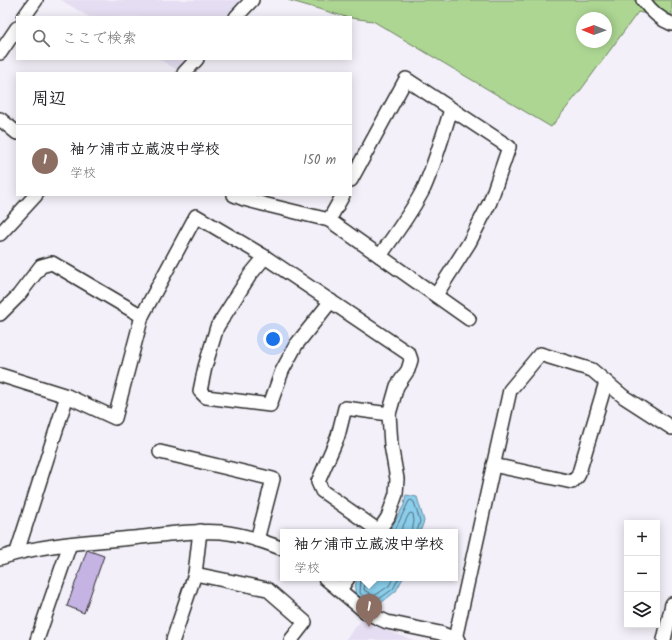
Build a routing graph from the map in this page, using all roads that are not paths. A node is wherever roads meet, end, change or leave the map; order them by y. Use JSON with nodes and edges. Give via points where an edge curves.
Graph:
{"nodes":[{"id":1,"x":36,"y":0,"type":"edge"},
{"id":2,"x":252,"y":0,"type":"edge"},
{"id":3,"x":644,"y":0,"type":"edge"},
{"id":4,"x":25,"y":16,"type":"edge"},
{"id":5,"x":237,"y":16,"type":"edge"},
{"id":6,"x":672,"y":24,"type":"edge"},
{"id":7,"x":16,"y":29,"type":"edge"},
{"id":8,"x":0,"y":53,"type":"edge"},
{"id":9,"x":196,"y":60,"type":"edge"},
{"id":10,"x":185,"y":72,"type":"edge"},
{"id":11,"x":451,"y":109,"type":"junction"},
{"id":12,"x":0,"y":119,"type":"edge"},
{"id":13,"x":16,"y":132,"type":"edge"},
{"id":14,"x":352,"y":178,"type":"edge"},
{"id":15,"x":35,"y":196,"type":"edge"},
{"id":16,"x":236,"y":196,"type":"edge"},
{"id":17,"x":342,"y":196,"type":"edge"},
{"id":18,"x":329,"y":220,"type":"junction"},
{"id":19,"x":0,"y":234,"type":"edge"},
{"id":20,"x":380,"y":256,"type":"junction"},
{"id":21,"x":265,"y":257,"type":"junction"},
{"id":22,"x":436,"y":295,"type":"junction"},
{"id":23,"x":331,"y":301,"type":"junction"},
{"id":24,"x":0,"y":314,"type":"edge"},
{"id":25,"x":142,"y":316,"type":"junction"},
{"id":26,"x":469,"y":319,"type":"dead end"},
{"id":27,"x":0,"y":375,"type":"edge"},
{"id":28,"x":606,"y":382,"type":"junction"},
{"id":29,"x":67,"y":396,"type":"junction"},
{"id":30,"x":389,"y":414,"type":"junction"},
{"id":31,"x":672,"y":428,"type":"edge"},
{"id":32,"x":160,"y":452,"type":"dead end"},
{"id":33,"x":494,"y":465,"type":"junction"},
{"id":34,"x":376,"y":529,"type":"edge"},
{"id":35,"x":380,"y":529,"type":"edge"},
{"id":36,"x":200,"y":531,"type":"junction"},
{"id":37,"x":257,"y":540,"type":"junction"},
{"id":38,"x":70,"y":544,"type":"junction"},
{"id":39,"x":280,"y":548,"type":"edge"},
{"id":40,"x":16,"y":552,"type":"junction"},
{"id":41,"x":0,"y":558,"type":"edge"},
{"id":42,"x":195,"y":574,"type":"junction"},
{"id":43,"x":329,"y":581,"type":"edge"},
{"id":44,"x":346,"y":581,"type":"edge"},
{"id":45,"x":340,"y":590,"type":"junction"},
{"id":46,"x":672,"y":604,"type":"edge"},
{"id":47,"x":456,"y":639,"type":"edge"},
{"id":48,"x":37,"y":640,"type":"edge"},
{"id":49,"x":173,"y":640,"type":"edge"},
{"id":50,"x":291,"y":640,"type":"edge"},
{"id":51,"x":664,"y":640,"type":"edge"}],
"edges":[{"from":1,"to":4,"type":"street"},
{"from":2,"to":5,"type":"street"},
{"from":3,"to":6,"type":"street","via":[[653,13]]},
{"from":7,"to":8,"type":"street"},
{"from":9,"to":10,"type":"street"},
{"from":11,"to":14,"type":"street","via":[[406,79]]},
{"from":11,"to":20,"type":"street","via":[[423,188]]},
{"from":11,"to":22,"type":"street","via":[[509,147],[490,202],[469,243]]},
{"from":12,"to":13,"type":"street"},
{"from":15,"to":19,"type":"street"},
{"from":16,"to":18,"type":"street"},
{"from":17,"to":18,"type":"street"},
{"from":18,"to":20,"type":"street"},
{"from":20,"to":22,"type":"street"},
{"from":21,"to":23,"type":"street"},
{"from":21,"to":23,"type":"street","via":[[250,275],[217,327],[200,391],[206,397],[270,405],[282,371],[296,345]]},
{"from":21,"to":25,"type":"street","via":[[196,216]]},
{"from":22,"to":26,"type":"street"},
{"from":23,"to":30,"type":"street","via":[[409,354],[411,360],[408,370],[397,386]]},
{"from":24,"to":25,"type":"street","via":[[41,266],[52,263]]},
{"from":25,"to":29,"type":"street","via":[[115,418]]},
{"from":27,"to":29,"type":"street"},
{"from":28,"to":31,"type":"street","via":[[624,397]]},
{"from":28,"to":33,"type":"street","via":[[578,476],[572,482]]},
{"from":28,"to":33,"type":"street","via":[[592,370],[540,354],[510,390]]},
{"from":29,"to":40,"type":"street"},
{"from":30,"to":34,"type":"street","via":[[345,408],[338,436],[318,482],[322,491]]},
{"from":30,"to":35,"type":"street","via":[[397,479],[396,494],[388,517]]},
{"from":32,"to":37,"type":"street","via":[[273,479]]},
{"from":33,"to":47,"type":"street"},
{"from":36,"to":37,"type":"street","via":[[223,532]]},
{"from":36,"to":38,"type":"street"},
{"from":36,"to":42,"type":"street"},
{"from":37,"to":39,"type":"street"},
{"from":38,"to":40,"type":"street"},
{"from":38,"to":48,"type":"street"},
{"from":40,"to":41,"type":"street"},
{"from":42,"to":49,"type":"street"},
{"from":42,"to":50,"type":"street","via":[[267,589],[305,622]]},
{"from":43,"to":45,"type":"street"},
{"from":44,"to":45,"type":"street"},
{"from":45,"to":47,"type":"street","via":[[367,613],[387,622]]},
{"from":46,"to":51,"type":"street"}]}
